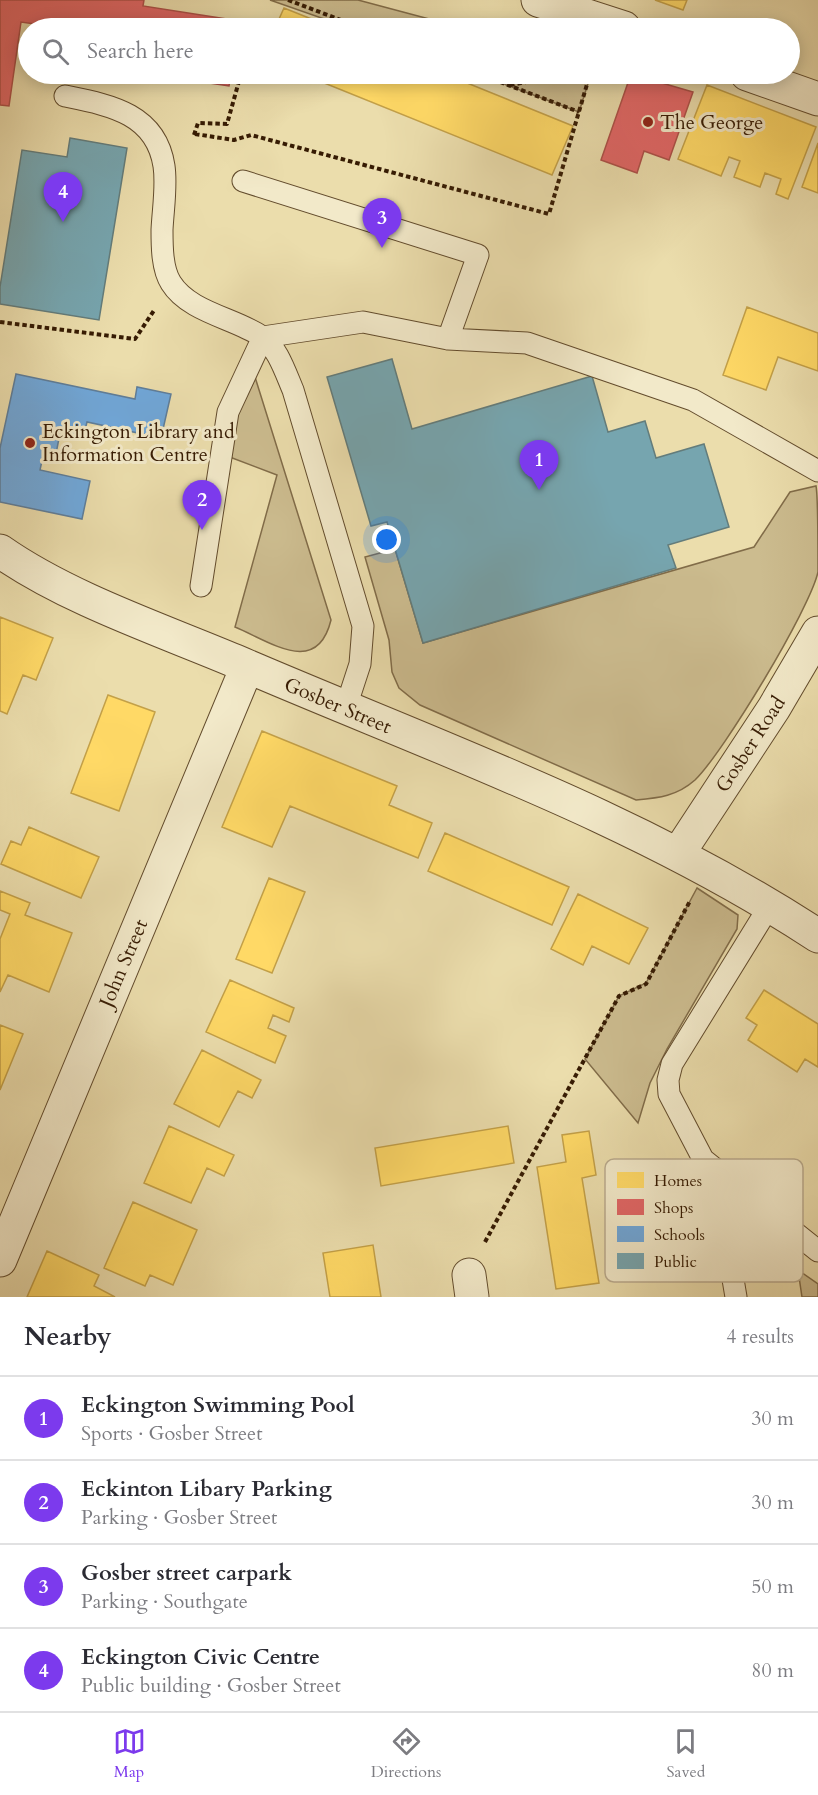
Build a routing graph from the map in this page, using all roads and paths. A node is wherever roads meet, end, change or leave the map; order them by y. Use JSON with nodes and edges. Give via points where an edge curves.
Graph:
{"nodes":[{"id":1,"x":288,"y":0,"type":"edge"},
{"id":2,"x":538,"y":0,"type":"edge"},
{"id":3,"x":336,"y":18,"type":"edge"},
{"id":4,"x":593,"y":18,"type":"edge"},
{"id":5,"x":239,"y":84,"type":"edge"},
{"id":6,"x":515,"y":84,"type":"edge"},
{"id":7,"x":587,"y":84,"type":"edge"},
{"id":8,"x":775,"y":84,"type":"edge"},
{"id":9,"x":509,"y":85,"type":"joint"},
{"id":10,"x":65,"y":96,"type":"dead end"},
{"id":11,"x":818,"y":99,"type":"edge"},
{"id":12,"x":579,"y":112,"type":"junction"},
{"id":13,"x":195,"y":134,"type":"junction"},
{"id":14,"x":157,"y":139,"type":"junction"},
{"id":15,"x":243,"y":181,"type":"dead end"},
{"id":16,"x":171,"y":283,"type":"junction"},
{"id":17,"x":0,"y":322,"type":"edge"},
{"id":18,"x":263,"y":337,"type":"junction"},
{"id":19,"x":448,"y":339,"type":"junction"},
{"id":20,"x":818,"y":471,"type":"edge"},
{"id":21,"x":0,"y":551,"type":"edge"},
{"id":22,"x":201,"y":586,"type":"dead end"},
{"id":23,"x":818,"y":633,"type":"edge"},
{"id":24,"x":247,"y":667,"type":"junction"},
{"id":25,"x":345,"y":710,"type":"junction"},
{"id":26,"x":678,"y":854,"type":"junction"},
{"id":27,"x":707,"y":870,"type":"junction"},
{"id":28,"x":770,"y":905,"type":"junction"},
{"id":29,"x":818,"y":936,"type":"edge"},
{"id":30,"x":703,"y":1159,"type":"edge"},
{"id":31,"x":803,"y":1239,"type":"edge"},
{"id":32,"x":818,"y":1251,"type":"edge"},
{"id":33,"x":0,"y":1260,"type":"edge"},
{"id":34,"x":733,"y":1282,"type":"edge"},
{"id":35,"x":471,"y":1286,"type":"edge"},
{"id":36,"x":736,"y":1297,"type":"edge"}],
"edges":[{"from":1,"to":3,"type":"path"},
{"from":2,"to":4,"type":"street"},
{"from":5,"to":13,"type":"path","via":[[227,124],[198,123]]},
{"from":6,"to":9,"type":"path"},
{"from":7,"to":12,"type":"path"},
{"from":8,"to":11,"type":"street"},
{"from":9,"to":12,"type":"path"},
{"from":10,"to":14,"type":"lane","via":[[107,105],[138,120]]},
{"from":12,"to":13,"type":"path","via":[[549,214],[251,135],[234,140]]},
{"from":13,"to":14,"type":"path"},
{"from":14,"to":16,"type":"lane","via":[[164,167],[162,251]]},
{"from":15,"to":19,"type":"lane","via":[[478,255]]},
{"from":16,"to":17,"type":"path","via":[[135,339]]},
{"from":16,"to":18,"type":"lane","via":[[190,301]]},
{"from":18,"to":19,"type":"lane","via":[[363,322]]},
{"from":18,"to":22,"type":"lane","via":[[228,412]]},
{"from":18,"to":25,"type":"lane","via":[[293,390],[363,626],[360,664]]},
{"from":19,"to":20,"type":"lane","via":[[527,342],[693,400]]},
{"from":21,"to":24,"type":"street","name":"Gosber Street","via":[[81,595]]},
{"from":23,"to":26,"type":"street","name":"Gosber Road"},
{"from":24,"to":25,"type":"street","name":"Gosber Street"},
{"from":24,"to":33,"type":"street","name":"John Street"},
{"from":25,"to":26,"type":"street","name":"Gosber Street","via":[[503,771]]},
{"from":26,"to":27,"type":"street","name":"Gosber Street"},
{"from":27,"to":28,"type":"street","name":"Gosber Street"},
{"from":27,"to":35,"type":"path","via":[[646,984],[619,996]]},
{"from":28,"to":29,"type":"street","name":"Gosber Street"},
{"from":28,"to":30,"type":"lane","via":[[672,1064],[669,1095]]},
{"from":31,"to":32,"type":"lane"},
{"from":34,"to":36,"type":"lane"}]}
